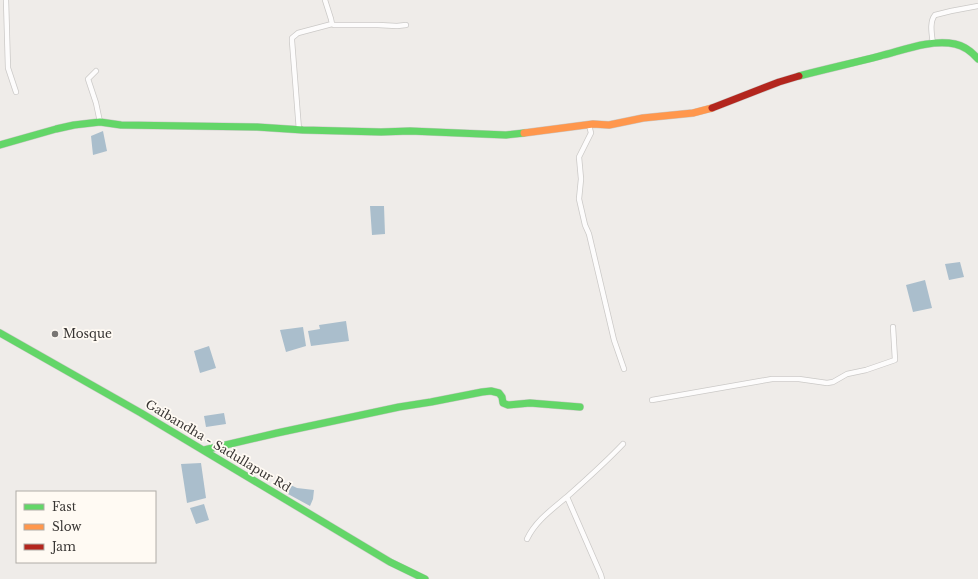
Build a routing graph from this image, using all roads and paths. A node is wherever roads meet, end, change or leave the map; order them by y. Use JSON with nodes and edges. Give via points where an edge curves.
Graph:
{"nodes":[{"id":1,"x":6,"y":0,"type":"edge"},
{"id":2,"x":325,"y":0,"type":"edge"},
{"id":3,"x":978,"y":6,"type":"edge"},
{"id":4,"x":332,"y":24,"type":"junction"},
{"id":5,"x":406,"y":25,"type":"dead end"},
{"id":6,"x":933,"y":44,"type":"junction"},
{"id":7,"x":978,"y":59,"type":"edge"},
{"id":8,"x":96,"y":71,"type":"dead end"},
{"id":9,"x":16,"y":92,"type":"dead end"},
{"id":10,"x":100,"y":122,"type":"junction"},
{"id":11,"x":589,"y":125,"type":"junction"},
{"id":12,"x":299,"y":130,"type":"junction"},
{"id":13,"x":0,"y":145,"type":"edge"},
{"id":14,"x":894,"y":327,"type":"dead end"},
{"id":15,"x":0,"y":333,"type":"edge"},
{"id":16,"x":624,"y":369,"type":"dead end"},
{"id":17,"x":652,"y":400,"type":"dead end"},
{"id":18,"x":580,"y":407,"type":"dead end"},
{"id":19,"x":623,"y":444,"type":"dead end"},
{"id":20,"x":204,"y":450,"type":"junction"},
{"id":21,"x":567,"y":497,"type":"junction"},
{"id":22,"x":527,"y":539,"type":"dead end"},
{"id":23,"x":425,"y":579,"type":"edge"},
{"id":24,"x":602,"y":579,"type":"edge"}],
"edges":[{"from":1,"to":9,"type":"street","via":[[8,68]]},
{"from":2,"to":4,"type":"street"},
{"from":3,"to":6,"type":"street","via":[[935,15],[932,24]]},
{"from":4,"to":5,"type":"street"},
{"from":4,"to":12,"type":"street","via":[[298,32],[292,38]]},
{"from":6,"to":7,"type":"street","via":[[959,44],[965,46]]},
{"from":6,"to":11,"type":"street","via":[[779,82],[711,109],[609,125]]},
{"from":8,"to":10,"type":"street","via":[[88,79]]},
{"from":10,"to":12,"type":"street","via":[[121,125]]},
{"from":10,"to":13,"type":"street","via":[[68,126]]},
{"from":11,"to":12,"type":"street","via":[[506,134]]},
{"from":11,"to":16,"type":"street","via":[[591,133],[579,157],[581,179],[578,199],[614,340]]},
{"from":14,"to":17,"type":"street","via":[[895,360],[847,374],[833,382],[772,379]]},
{"from":15,"to":20,"type":"street","name":"Gaibandha - Sadullapur Rd"},
{"from":18,"to":20,"type":"street","via":[[530,403],[508,405],[503,403],[499,393],[482,392],[374,412]]},
{"from":19,"to":21,"type":"street"},
{"from":20,"to":23,"type":"street","name":"Gaibandha - Sadullapur Rd","via":[[390,562]]},
{"from":21,"to":22,"type":"street","via":[[543,517]]},
{"from":21,"to":24,"type":"street"}]}
